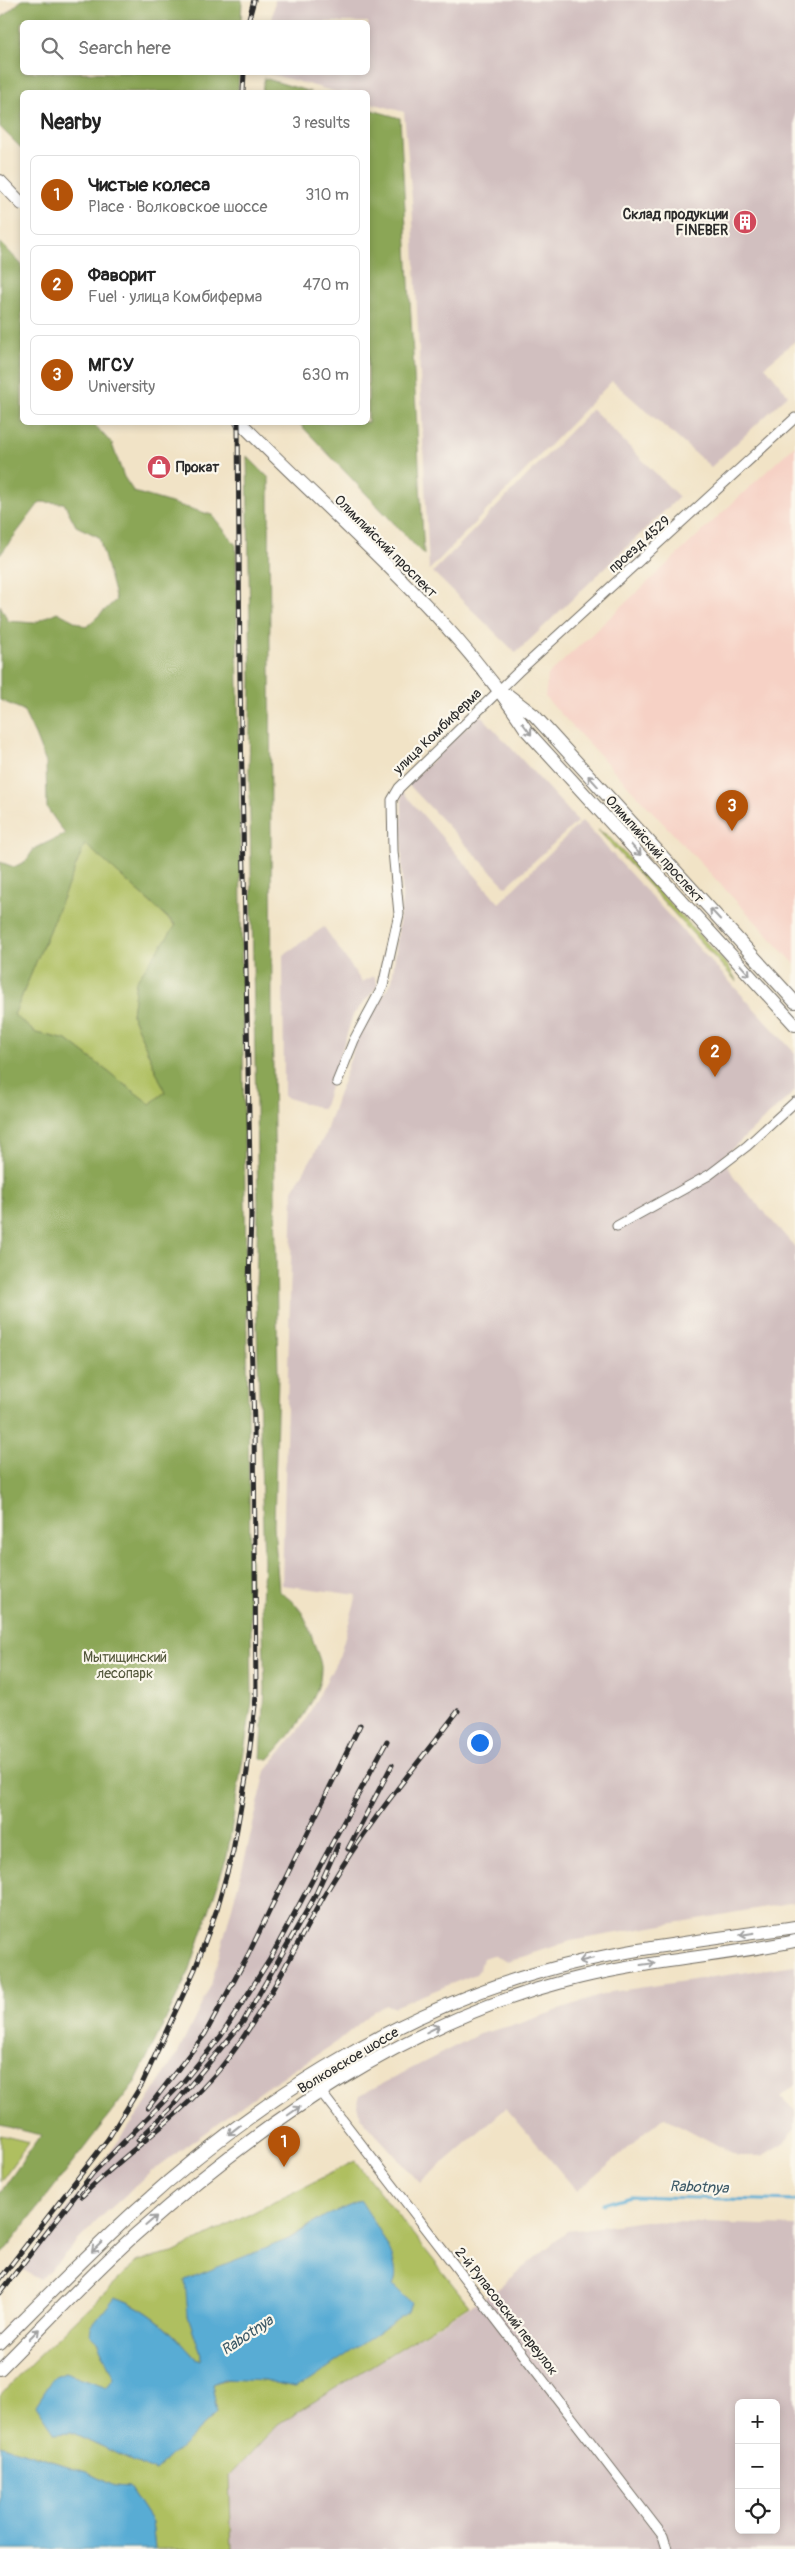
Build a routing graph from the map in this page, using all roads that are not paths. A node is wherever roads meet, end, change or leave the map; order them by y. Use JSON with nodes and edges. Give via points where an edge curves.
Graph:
{"nodes":[{"id":1,"x":0,"y":181,"type":"edge"},
{"id":2,"x":20,"y":202,"type":"edge"},
{"id":3,"x":795,"y":418,"type":"edge"},
{"id":4,"x":243,"y":425,"type":"edge"},
{"id":5,"x":500,"y":689,"type":"junction"},
{"id":6,"x":795,"y":1002,"type":"edge"},
{"id":7,"x":795,"y":1025,"type":"edge"},
{"id":8,"x":338,"y":1082,"type":"dead end"},
{"id":9,"x":795,"y":1102,"type":"edge"},
{"id":10,"x":617,"y":1226,"type":"dead end"},
{"id":11,"x":795,"y":1927,"type":"edge"},
{"id":12,"x":795,"y":1941,"type":"edge"},
{"id":13,"x":321,"y":2092,"type":"junction"},
{"id":14,"x":0,"y":2343,"type":"edge"},
{"id":15,"x":0,"y":2369,"type":"edge"},
{"id":16,"x":667,"y":2549,"type":"edge"}],
"edges":[{"from":1,"to":2,"type":"main road"},
{"from":3,"to":5,"type":"street","name":"проезд 4529"},
{"from":4,"to":5,"type":"main road","name":"Олимпийский проспект","via":[[402,581]]},
{"from":6,"to":5,"type":"main road","name":"Олимпийский проспект","one_way":true,"via":[[534,715]]},
{"from":5,"to":7,"type":"main road","name":"Олимпийский проспект","one_way":true,"via":[[527,731]]},
{"from":5,"to":8,"type":"street","name":"улица Комбиферма","via":[[398,788],[392,800],[398,914],[383,986],[354,1040]]},
{"from":9,"to":10,"type":"street","via":[[709,1175]]},
{"from":11,"to":14,"type":"main road","name":"Волковское шоссе","one_way":true,"via":[[593,1958],[537,1973],[454,2003],[390,2031],[335,2062],[253,2116],[179,2173],[136,2210]]},
{"from":13,"to":12,"type":"main road","name":"Волковское шоссе","one_way":true,"via":[[441,2025],[532,1990],[632,1966]]},
{"from":15,"to":13,"type":"main road","name":"Волковское шоссе","one_way":true,"via":[[159,2214],[229,2158]]},
{"from":13,"to":16,"type":"street","name":"2-й Рупасовский переулок","via":[[663,2536]]}]}
